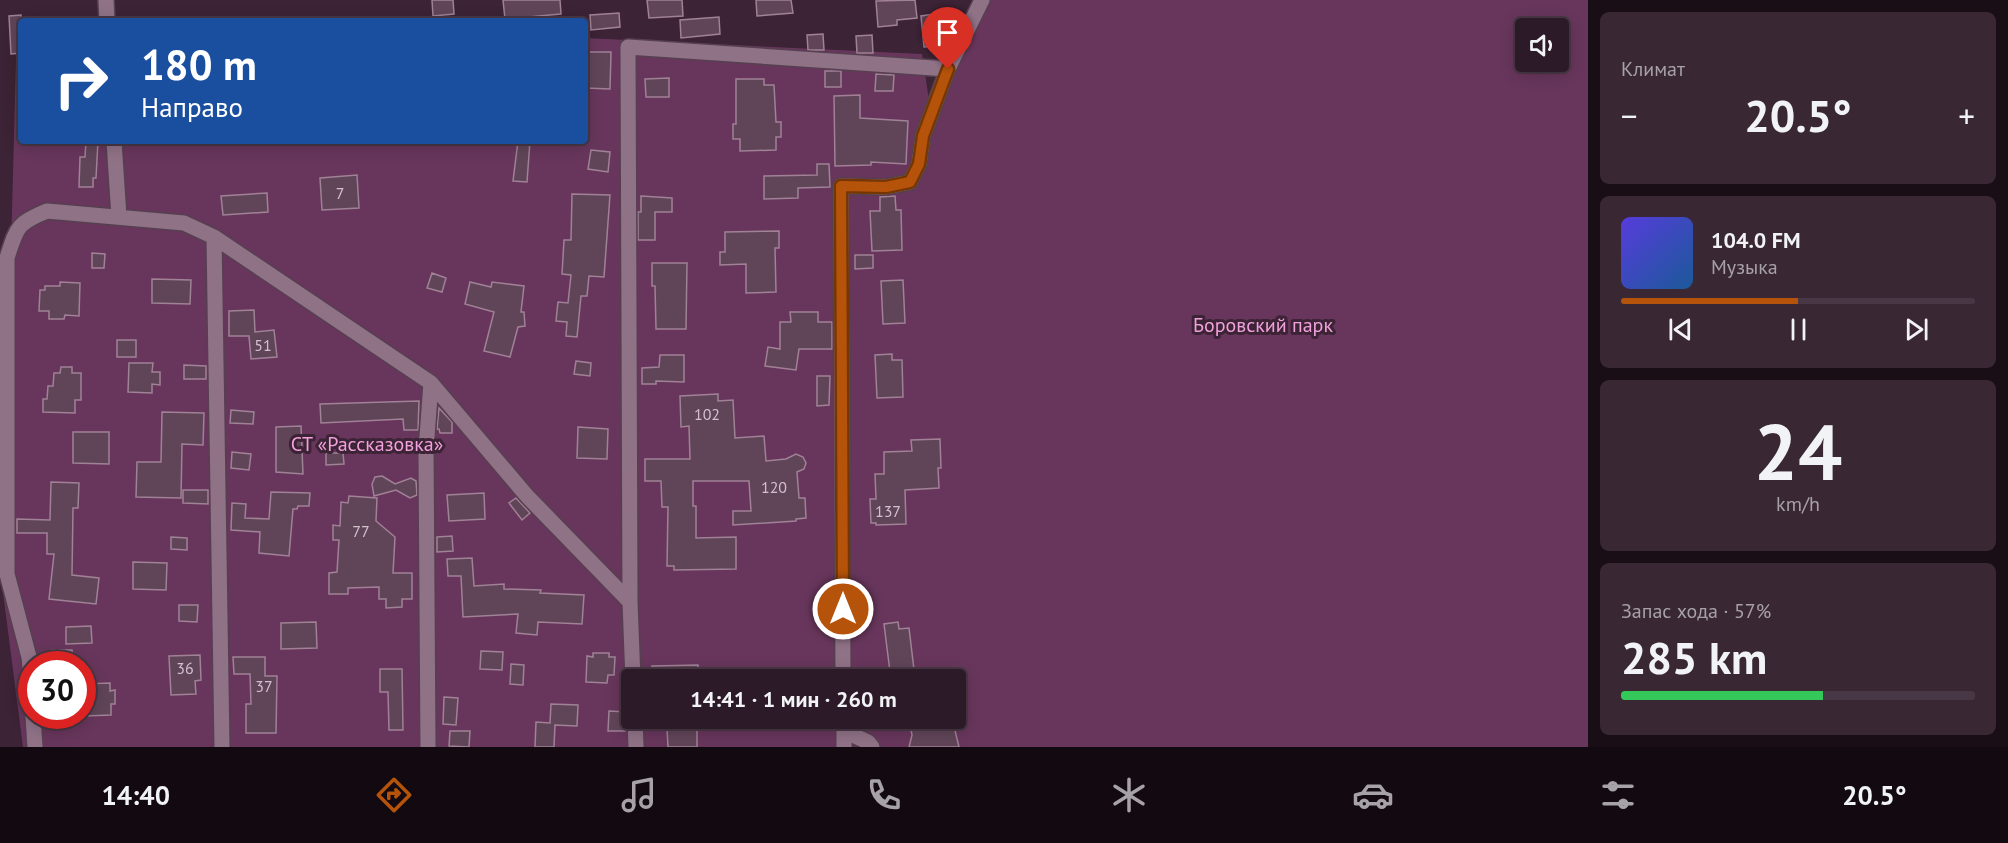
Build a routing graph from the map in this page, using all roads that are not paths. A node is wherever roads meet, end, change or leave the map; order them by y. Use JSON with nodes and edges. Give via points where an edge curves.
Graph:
{"nodes":[{"id":1,"x":106,"y":0,"type":"edge"},
{"id":2,"x":982,"y":0,"type":"edge"},
{"id":3,"x":107,"y":18,"type":"edge"},
{"id":4,"x":948,"y":69,"type":"junction"},
{"id":5,"x":114,"y":144,"type":"edge"},
{"id":6,"x":119,"y":217,"type":"junction"},
{"id":7,"x":214,"y":237,"type":"junction"},
{"id":8,"x":430,"y":383,"type":"junction"},
{"id":9,"x":630,"y":602,"type":"junction"},
{"id":10,"x":27,"y":651,"type":"edge"},
{"id":11,"x":633,"y":669,"type":"edge"},
{"id":12,"x":843,"y":669,"type":"edge"},
{"id":13,"x":34,"y":729,"type":"edge"},
{"id":14,"x":635,"y":729,"type":"edge"},
{"id":15,"x":844,"y":729,"type":"edge"},
{"id":16,"x":850,"y":729,"type":"edge"},
{"id":17,"x":35,"y":747,"type":"edge"},
{"id":18,"x":222,"y":747,"type":"edge"},
{"id":19,"x":428,"y":747,"type":"edge"},
{"id":20,"x":636,"y":747,"type":"edge"},
{"id":21,"x":844,"y":747,"type":"edge"},
{"id":22,"x":872,"y":747,"type":"edge"}],
"edges":[{"from":1,"to":3,"type":"street"},
{"from":2,"to":4,"type":"street"},
{"from":4,"to":9,"type":"street","via":[[627,47]]},
{"from":4,"to":12,"type":"street","via":[[910,182],[886,187],[841,186]]},
{"from":5,"to":6,"type":"street"},
{"from":6,"to":7,"type":"street","via":[[184,223]]},
{"from":6,"to":10,"type":"street","via":[[47,211],[27,219],[16,231],[7,258],[7,574]]},
{"from":7,"to":8,"type":"street"},
{"from":7,"to":18,"type":"street"},
{"from":8,"to":9,"type":"street","via":[[527,496]]},
{"from":8,"to":19,"type":"street","via":[[426,472]]},
{"from":9,"to":11,"type":"street"},
{"from":13,"to":17,"type":"street"},
{"from":14,"to":20,"type":"street"},
{"from":15,"to":21,"type":"street"},
{"from":16,"to":22,"type":"street"}]}
